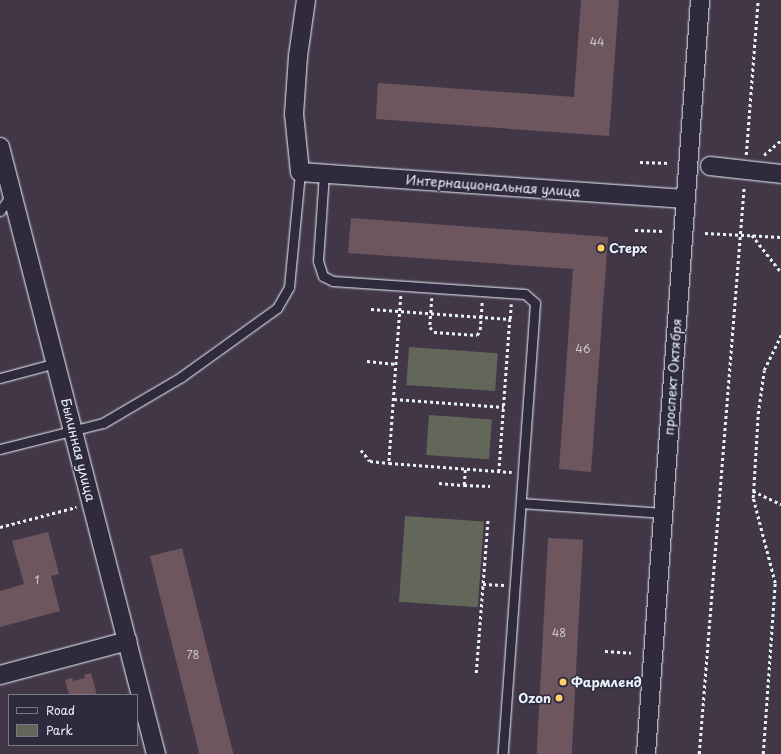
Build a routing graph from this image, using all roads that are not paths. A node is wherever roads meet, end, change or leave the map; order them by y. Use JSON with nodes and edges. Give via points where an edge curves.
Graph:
{"nodes":[{"id":1,"x":306,"y":0,"type":"edge"},
{"id":2,"x":700,"y":0,"type":"edge"},
{"id":3,"x":0,"y":147,"type":"edge"},
{"id":4,"x":710,"y":166,"type":"dead end"},
{"id":5,"x":300,"y":172,"type":"junction"},
{"id":6,"x":324,"y":173,"type":"junction"},
{"id":7,"x":781,"y":174,"type":"edge"},
{"id":8,"x":12,"y":194,"type":"junction"},
{"id":9,"x":685,"y":199,"type":"junction"},
{"id":10,"x":0,"y":211,"type":"edge"},
{"id":11,"x":56,"y":363,"type":"junction"},
{"id":12,"x":0,"y":378,"type":"edge"},
{"id":13,"x":73,"y":429,"type":"junction"},
{"id":14,"x":0,"y":449,"type":"edge"},
{"id":15,"x":521,"y":503,"type":"junction"},
{"id":16,"x":663,"y":513,"type":"junction"},
{"id":17,"x":128,"y":640,"type":"junction"},
{"id":18,"x":0,"y":675,"type":"edge"},
{"id":19,"x":156,"y":754,"type":"edge"},
{"id":20,"x":503,"y":754,"type":"edge"},
{"id":21,"x":646,"y":754,"type":"edge"}],
"edges":[{"from":1,"to":5,"type":"street","via":[[298,56],[294,114]]},
{"from":2,"to":9,"type":"street","name":"проспект Октября"},
{"from":3,"to":8,"type":"street","name":"Былинная улица"},
{"from":4,"to":7,"type":"street"},
{"from":5,"to":6,"type":"street","name":"Интернациональная улица"},
{"from":5,"to":13,"type":"lane","via":[[289,287],[277,308],[174,381],[103,423]]},
{"from":6,"to":9,"type":"street","name":"Интернациональная улица"},
{"from":6,"to":15,"type":"lane","via":[[318,261],[323,276],[333,281],[525,294],[535,303]]},
{"from":8,"to":10,"type":"lane"},
{"from":8,"to":11,"type":"street","name":"Былинная улица"},
{"from":9,"to":16,"type":"street","name":"проспект Октября"},
{"from":11,"to":12,"type":"lane"},
{"from":11,"to":13,"type":"street","name":"Былинная улица"},
{"from":13,"to":14,"type":"lane"},
{"from":13,"to":17,"type":"street","name":"Былинная улица"},
{"from":15,"to":16,"type":"lane"},
{"from":15,"to":20,"type":"lane"},
{"from":16,"to":21,"type":"street","name":"проспект Октября"},
{"from":17,"to":18,"type":"street"},
{"from":17,"to":19,"type":"street","name":"Былинная улица"}]}
